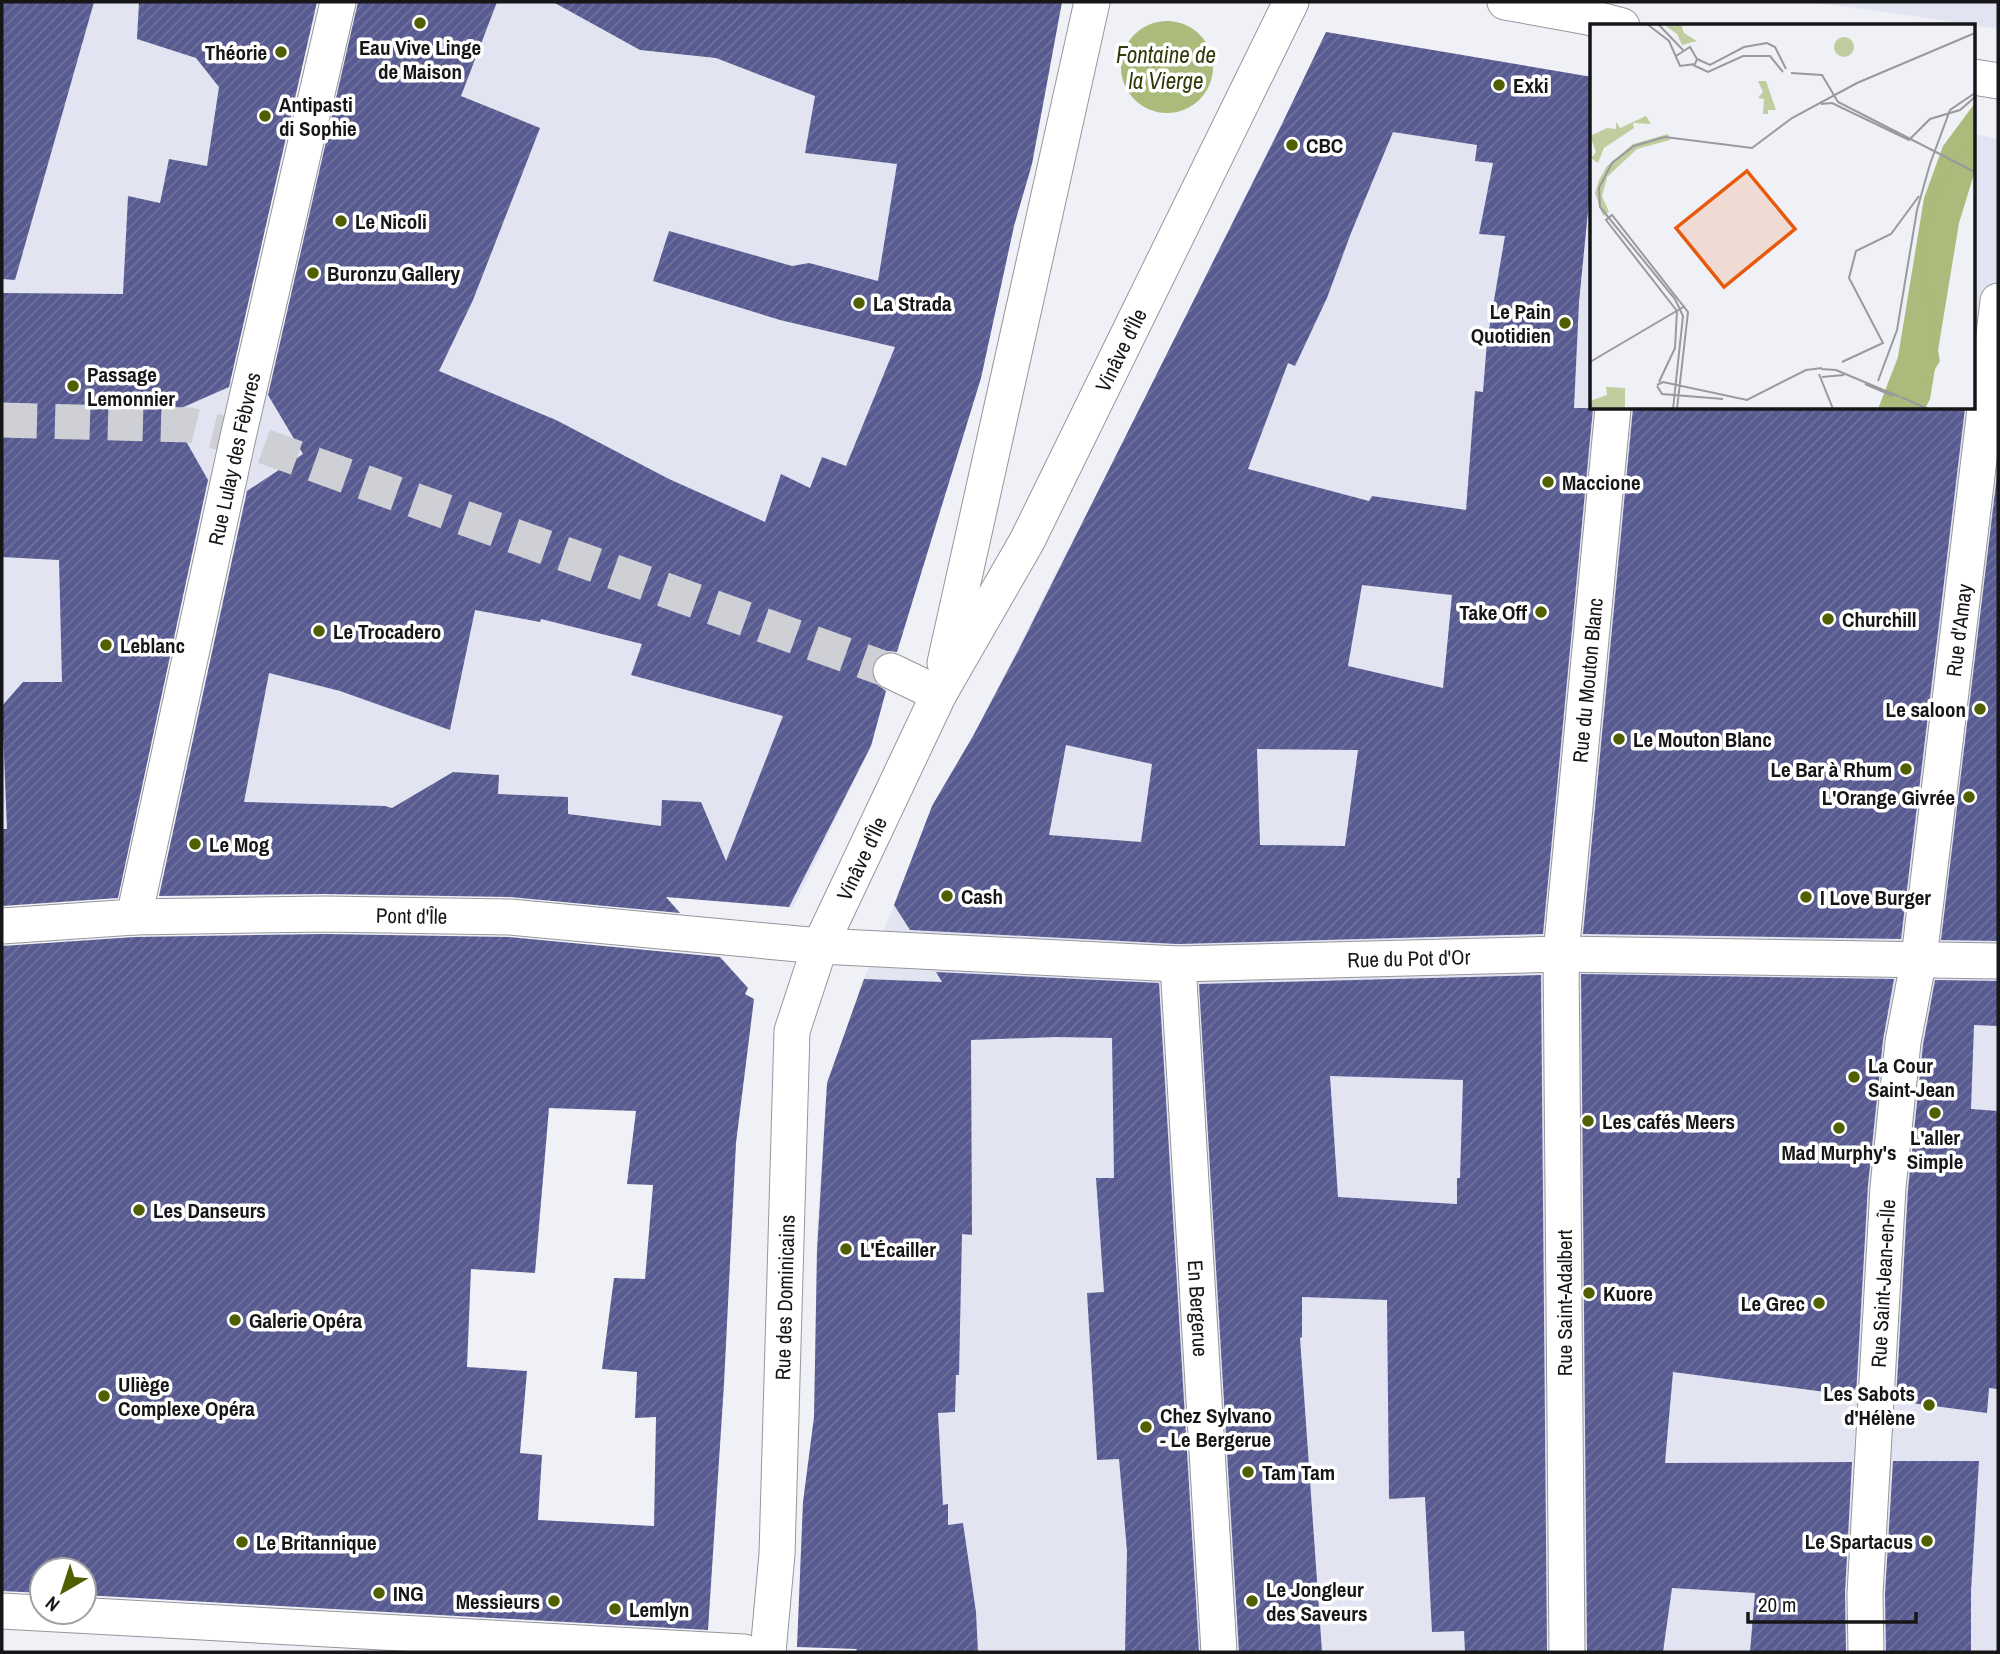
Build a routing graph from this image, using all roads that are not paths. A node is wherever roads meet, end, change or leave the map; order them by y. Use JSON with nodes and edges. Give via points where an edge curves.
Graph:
{"nodes":[{"id":1,"x":338,"y":2,"type":"edge"},
{"id":2,"x":1092,"y":2,"type":"edge"},
{"id":3,"x":1291,"y":2,"type":"edge"},
{"id":4,"x":1505,"y":2,"type":"edge"},
{"id":5,"x":1540,"y":5,"type":"edge"},
{"id":6,"x":1614,"y":24,"type":"edge"},
{"id":7,"x":1976,"y":77,"type":"edge"},
{"id":8,"x":1998,"y":80,"type":"edge"},
{"id":9,"x":1998,"y":301,"type":"edge"},
{"id":10,"x":1613,"y":410,"type":"edge"},
{"id":11,"x":891,"y":671,"type":"tunnel mouth"},
{"id":12,"x":939,"y":694,"type":"junction"},
{"id":13,"x":134,"y":916,"type":"junction"},
{"id":14,"x":2,"y":926,"type":"edge"},
{"id":15,"x":820,"y":946,"type":"junction"},
{"id":16,"x":1561,"y":954,"type":"junction"},
{"id":17,"x":1919,"y":958,"type":"junction"},
{"id":18,"x":1998,"y":961,"type":"edge"},
{"id":19,"x":1178,"y":964,"type":"junction"},
{"id":20,"x":2,"y":1611,"type":"edge"},
{"id":21,"x":744,"y":1652,"type":"edge"},
{"id":22,"x":768,"y":1652,"type":"edge"},
{"id":23,"x":1219,"y":1652,"type":"edge"},
{"id":24,"x":1567,"y":1652,"type":"edge"},
{"id":25,"x":1866,"y":1652,"type":"edge"}],
"edges":[{"from":1,"to":13,"type":"street","name":"Rue Lulay des Fèbvres"},
{"from":2,"to":12,"type":"street","name":"Vinâve d'Île"},
{"from":3,"to":12,"type":"street","name":"Vinâve d'Île","via":[[1027,541]]},
{"from":4,"to":5,"type":"street"},
{"from":5,"to":6,"type":"street"},
{"from":7,"to":8,"type":"street"},
{"from":9,"to":17,"type":"street","name":"Rue d'Amay"},
{"from":10,"to":16,"type":"street","name":"Rue du Mouton Blanc"},
{"from":11,"to":12,"type":"street"},
{"from":12,"to":15,"type":"street","name":"Vinâve d'Île"},
{"from":13,"to":14,"type":"street","name":"Pont d'Île"},
{"from":13,"to":15,"type":"street","name":"Pont d'Île","via":[[510,918]]},
{"from":15,"to":19,"type":"street","name":"Rue du Pot d'Or"},
{"from":15,"to":22,"type":"street","name":"Rue des Dominicains","via":[[792,1031],[777,1554]]},
{"from":16,"to":17,"type":"street","name":"Rue du Pot d'Or"},
{"from":16,"to":19,"type":"street","name":"Rue du Pot d'Or"},
{"from":16,"to":24,"type":"street","name":"Rue Saint-Adalbert"},
{"from":17,"to":18,"type":"street","name":"Rue du Pot d'Or"},
{"from":17,"to":25,"type":"street","name":"Rue Saint-Jean-en-Île","via":[[1903,1042],[1888,1187],[1865,1594]]},
{"from":19,"to":23,"type":"street","name":"En Bergerue"},
{"from":20,"to":21,"type":"street"}]}
